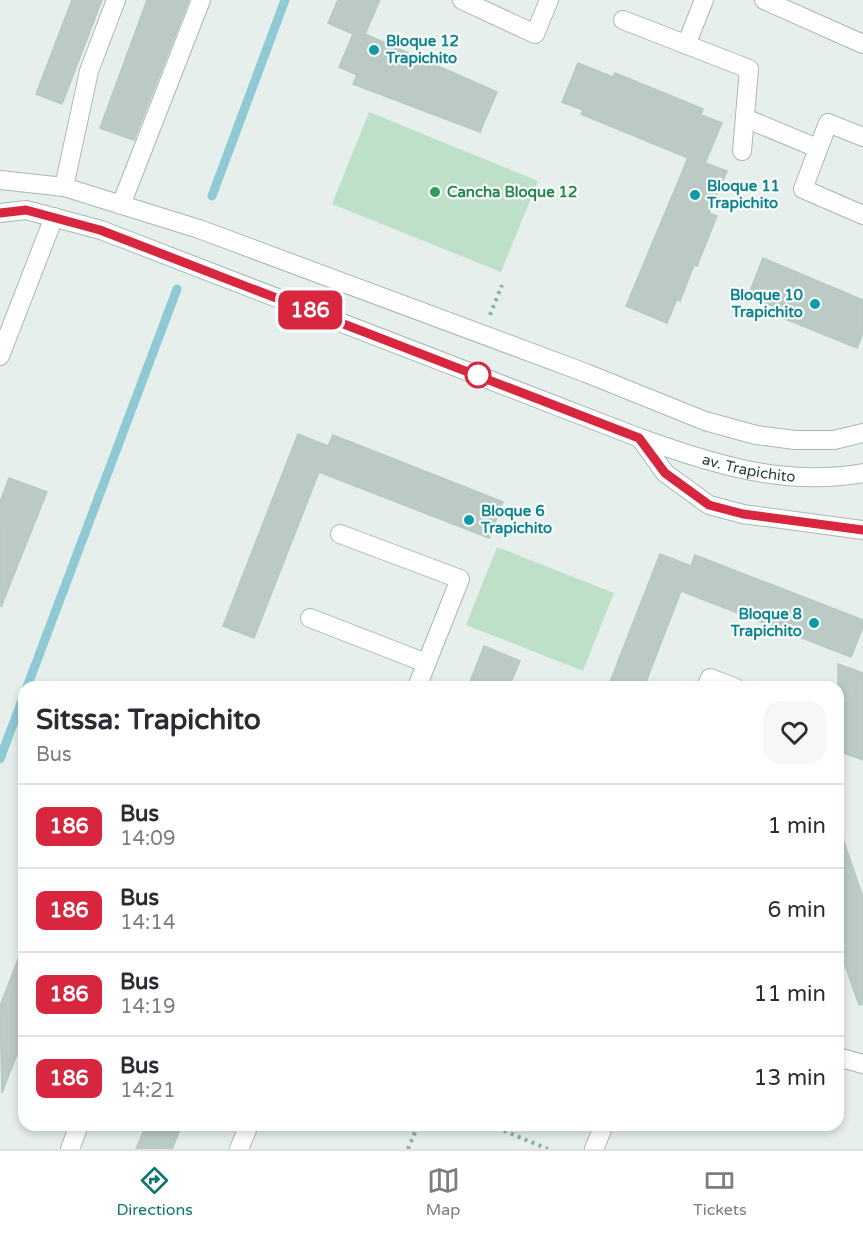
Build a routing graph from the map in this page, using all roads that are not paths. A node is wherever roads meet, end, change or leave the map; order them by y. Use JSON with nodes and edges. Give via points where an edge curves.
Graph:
{"nodes":[{"id":1,"x":116,"y":0,"type":"edge"},
{"id":2,"x":201,"y":0,"type":"edge"},
{"id":3,"x":462,"y":0,"type":"edge"},
{"id":4,"x":549,"y":0,"type":"edge"},
{"id":5,"x":705,"y":0,"type":"edge"},
{"id":6,"x":764,"y":0,"type":"edge"},
{"id":7,"x":623,"y":20,"type":"dead end"},
{"id":8,"x":863,"y":44,"type":"edge"},
{"id":9,"x":686,"y":45,"type":"junction"},
{"id":10,"x":745,"y":118,"type":"junction"},
{"id":11,"x":863,"y":137,"type":"edge"},
{"id":12,"x":817,"y":148,"type":"junction"},
{"id":13,"x":742,"y":151,"type":"dead end"},
{"id":14,"x":0,"y":180,"type":"edge"},
{"id":15,"x":64,"y":187,"type":"junction"},
{"id":16,"x":121,"y":205,"type":"junction"},
{"id":17,"x":0,"y":213,"type":"edge"},
{"id":18,"x":863,"y":215,"type":"edge"},
{"id":19,"x":54,"y":217,"type":"junction"},
{"id":20,"x":0,"y":356,"type":"edge"},
{"id":21,"x":863,"y":433,"type":"edge"},
{"id":22,"x":639,"y":438,"type":"junction"},
{"id":23,"x":863,"y":473,"type":"edge"},
{"id":24,"x":863,"y":530,"type":"edge"},
{"id":25,"x":340,"y":534,"type":"dead end"},
{"id":26,"x":310,"y":618,"type":"dead end"},
{"id":27,"x":426,"y":663,"type":"junction"},
{"id":28,"x":419,"y":681,"type":"edge"},
{"id":29,"x":844,"y":1059,"type":"edge"},
{"id":30,"x":863,"y":1064,"type":"edge"},
{"id":31,"x":77,"y":1131,"type":"edge"},
{"id":32,"x":246,"y":1131,"type":"edge"},
{"id":33,"x":602,"y":1131,"type":"edge"},
{"id":34,"x":70,"y":1149,"type":"edge"},
{"id":35,"x":239,"y":1149,"type":"edge"},
{"id":36,"x":594,"y":1149,"type":"edge"}],
"edges":[{"from":1,"to":15,"type":"street","via":[[89,71]]},
{"from":2,"to":16,"type":"street"},
{"from":3,"to":4,"type":"street","via":[[535,33]]},
{"from":5,"to":9,"type":"street"},
{"from":6,"to":8,"type":"street"},
{"from":7,"to":9,"type":"street"},
{"from":9,"to":10,"type":"street","via":[[749,69]]},
{"from":10,"to":12,"type":"street"},
{"from":10,"to":13,"type":"street"},
{"from":11,"to":12,"type":"street","via":[[828,123]]},
{"from":12,"to":18,"type":"street","via":[[803,189]]},
{"from":14,"to":15,"type":"street"},
{"from":15,"to":16,"type":"street"},
{"from":16,"to":21,"type":"street","via":[[198,229],[482,334],[705,421],[756,435],[795,440],[834,440]]},
{"from":17,"to":19,"type":"street","name":"av. Trapichito","via":[[26,210]]},
{"from":19,"to":20,"type":"street"},
{"from":19,"to":22,"type":"street","name":"av. Trapichito","via":[[118,237]]},
{"from":22,"to":23,"type":"street","name":"av. Trapichito","via":[[715,465],[756,474],[798,479]]},
{"from":22,"to":24,"type":"street","via":[[665,473],[709,505],[743,514]]},
{"from":25,"to":27,"type":"street","via":[[460,579]]},
{"from":26,"to":27,"type":"street"},
{"from":27,"to":28,"type":"street"},
{"from":29,"to":30,"type":"street"},
{"from":31,"to":34,"type":"street"},
{"from":32,"to":35,"type":"street"},
{"from":33,"to":36,"type":"street"}]}
